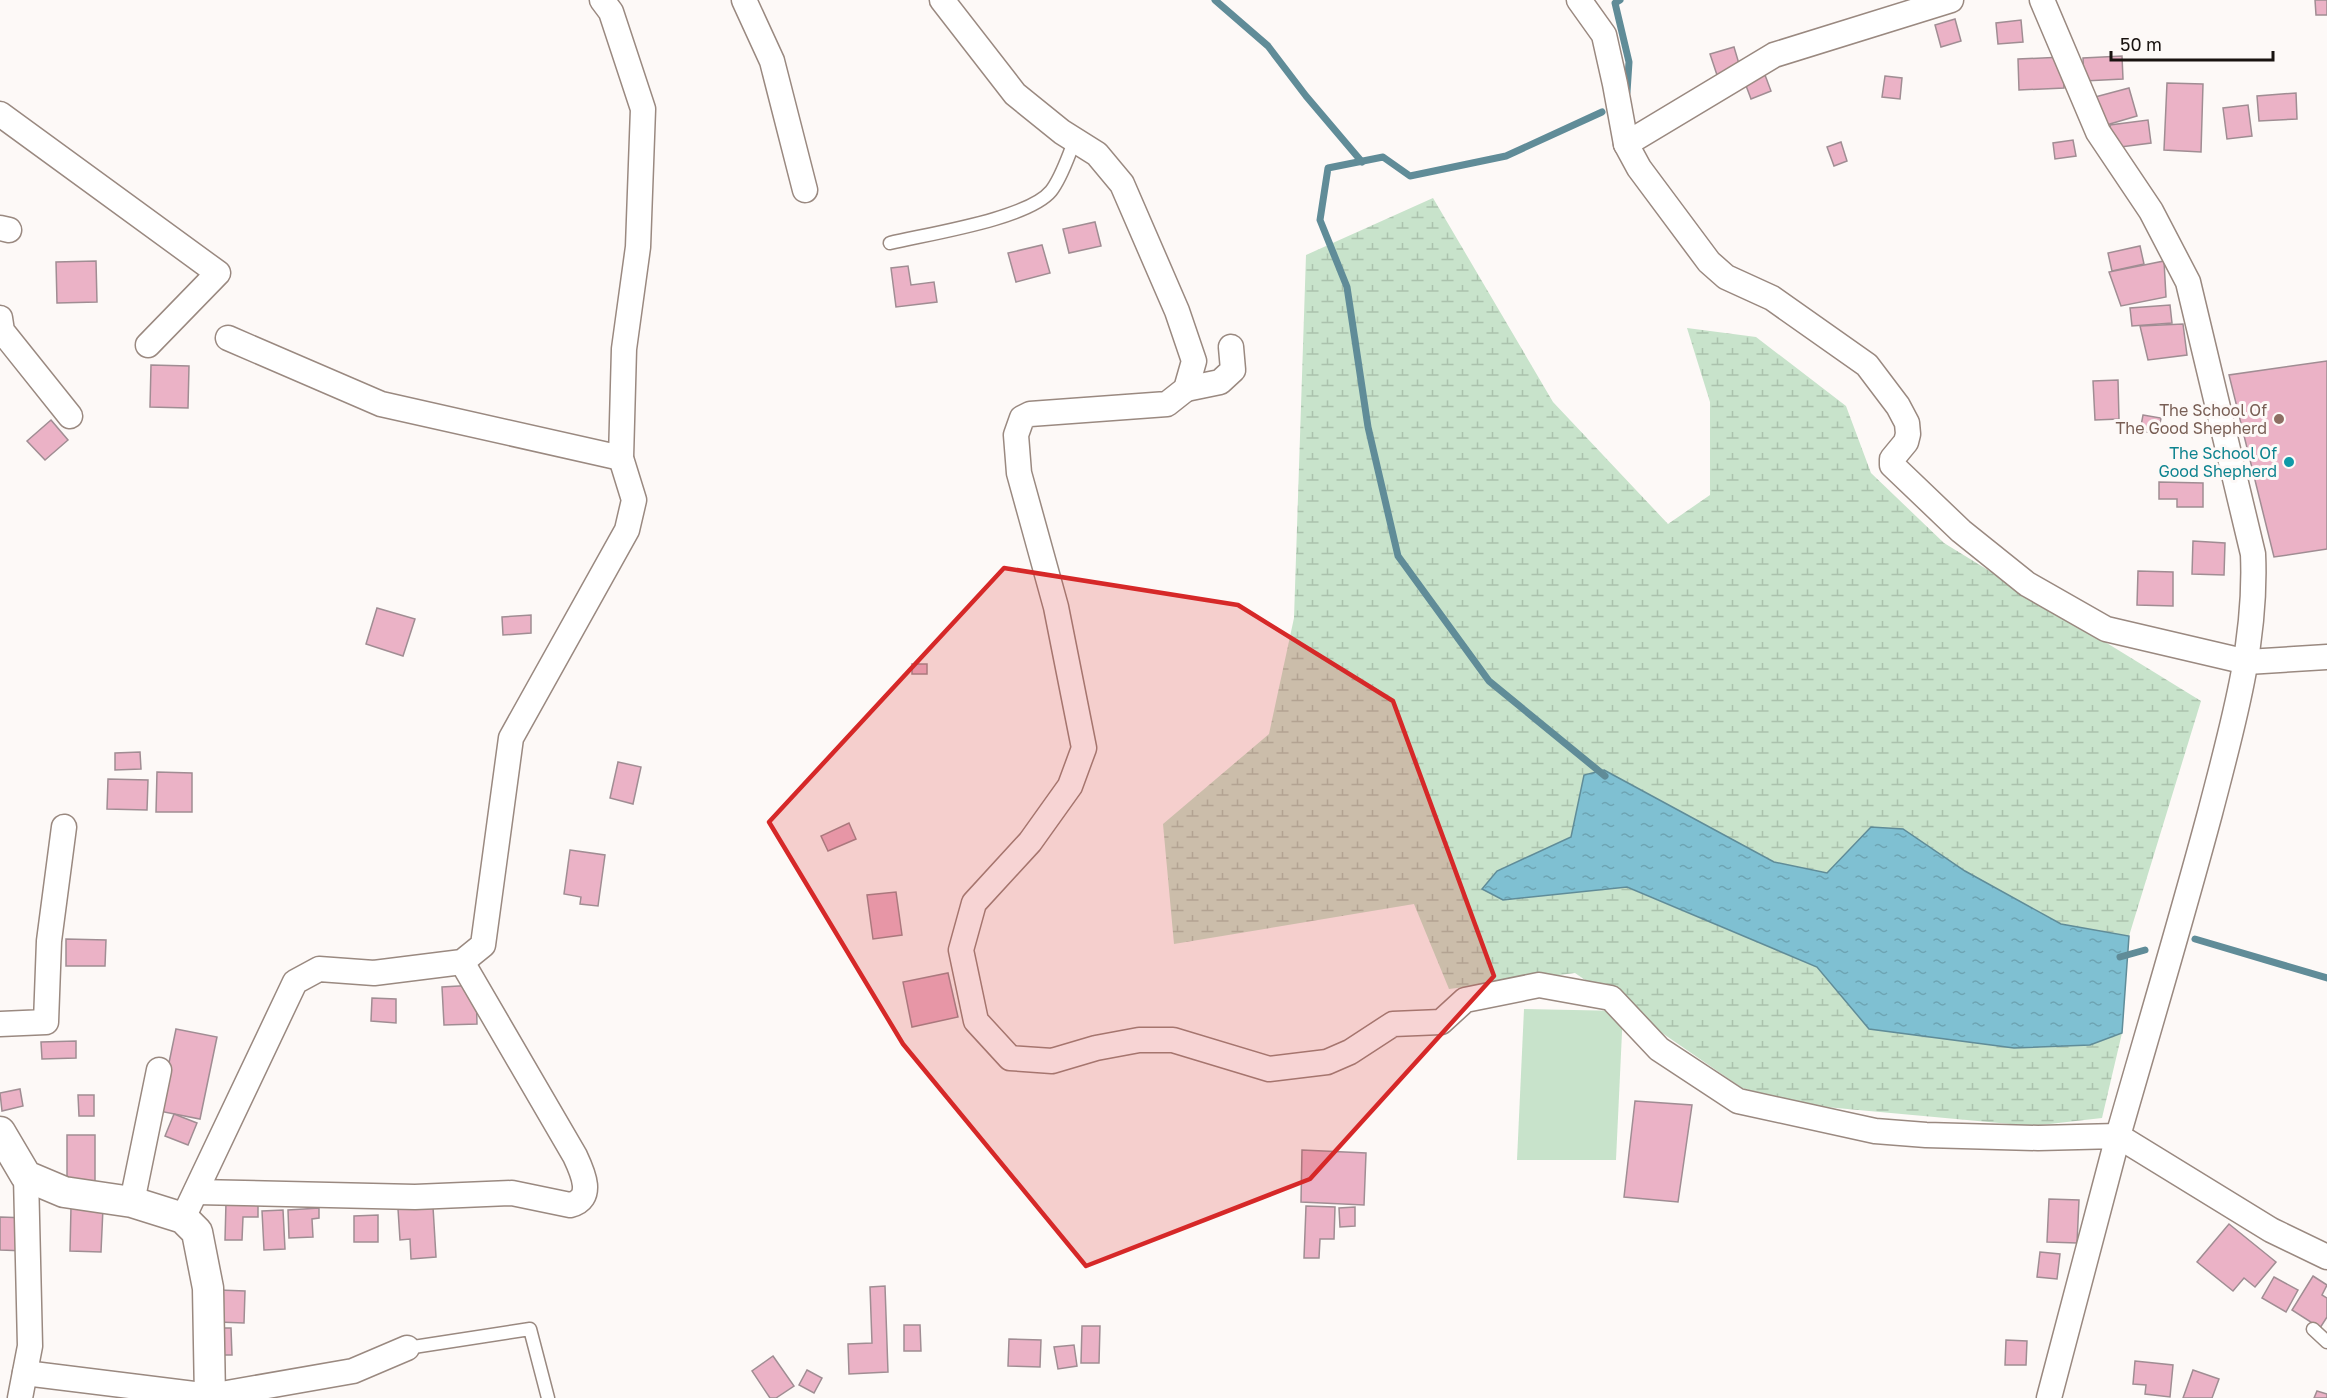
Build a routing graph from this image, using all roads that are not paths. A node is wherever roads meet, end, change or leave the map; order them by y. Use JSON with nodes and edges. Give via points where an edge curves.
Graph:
{"nodes":[{"id":1,"x":602,"y":0,"type":"edge"},
{"id":2,"x":744,"y":0,"type":"edge"},
{"id":3,"x":942,"y":0,"type":"edge"},
{"id":4,"x":1579,"y":0,"type":"edge"},
{"id":5,"x":1951,"y":0,"type":"edge"},
{"id":6,"x":2042,"y":0,"type":"edge"},
{"id":7,"x":0,"y":114,"type":"edge"},
{"id":8,"x":1075,"y":140,"type":"junction"},
{"id":9,"x":1626,"y":144,"type":"junction"},
{"id":10,"x":805,"y":190,"type":"dead end"},
{"id":11,"x":890,"y":243,"type":"dead end"},
{"id":12,"x":0,"y":318,"type":"edge"},
{"id":13,"x":228,"y":338,"type":"dead end"},
{"id":14,"x":148,"y":345,"type":"dead end"},
{"id":15,"x":1231,"y":347,"type":"dead end"},
{"id":16,"x":1186,"y":389,"type":"junction"},
{"id":17,"x":70,"y":416,"type":"dead end"},
{"id":18,"x":621,"y":458,"type":"junction"},
{"id":19,"x":2327,"y":657,"type":"edge"},
{"id":20,"x":2247,"y":662,"type":"junction"},
{"id":21,"x":64,"y":826,"type":"dead end"},
{"id":22,"x":462,"y":962,"type":"junction"},
{"id":23,"x":0,"y":1024,"type":"edge"},
{"id":24,"x":159,"y":1070,"type":"dead end"},
{"id":25,"x":0,"y":1132,"type":"edge"},
{"id":26,"x":2118,"y":1136,"type":"junction"},
{"id":27,"x":26,"y":1176,"type":"junction"},
{"id":28,"x":132,"y":1202,"type":"junction"},
{"id":29,"x":190,"y":1205,"type":"junction"},
{"id":30,"x":2327,"y":1257,"type":"edge"},
{"id":31,"x":2313,"y":1329,"type":"dead end"},
{"id":32,"x":2327,"y":1342,"type":"edge"},
{"id":33,"x":407,"y":1348,"type":"joint"},
{"id":34,"x":25,"y":1373,"type":"junction"},
{"id":35,"x":210,"y":1397,"type":"edge"},
{"id":36,"x":20,"y":1398,"type":"edge"},
{"id":37,"x":548,"y":1398,"type":"edge"},
{"id":38,"x":2049,"y":1398,"type":"edge"}],
"edges":[{"from":1,"to":18,"type":"street","via":[[611,12],[643,109],[638,247],[624,349]]},
{"from":2,"to":10,"type":"street","via":[[772,61]]},
{"from":3,"to":8,"type":"street","via":[[1015,94]]},
{"from":4,"to":9,"type":"street","via":[[1604,35]]},
{"from":5,"to":9,"type":"street","via":[[1774,55]]},
{"from":6,"to":20,"type":"street","via":[[2098,132],[2151,212],[2188,282],[2253,554]]},
{"from":7,"to":14,"type":"street","via":[[218,273]]},
{"from":8,"to":11,"type":"lane","via":[[1051,191],[1039,201],[1007,215]]},
{"from":8,"to":16,"type":"street","via":[[1097,154],[1122,184],[1194,361]]},
{"from":9,"to":20,"type":"street","via":[[1639,168],[1709,262],[1726,277],[1772,298],[1867,365],[1899,406],[1907,423],[1906,442],[1892,459],[1892,465],[1961,531],[2027,584],[2106,629]]},
{"from":12,"to":17,"type":"street","via":[[2,331]]},
{"from":13,"to":18,"type":"street","via":[[381,404]]},
{"from":15,"to":16,"type":"street","via":[[1233,370],[1220,382]]},
{"from":16,"to":26,"type":"street","via":[[1167,404],[1030,414],[1022,418],[1016,435],[1019,473],[1056,607],[1084,748],[1070,786],[1030,842],[974,903],[961,950],[976,1021],[1010,1058],[1053,1061],[1139,1040],[1173,1040],[1269,1069],[1327,1062],[1393,1024],[1441,1022],[1465,1000],[1539,984],[1611,998],[1659,1050],[1738,1101],[1875,1131],[2038,1138]]},
{"from":18,"to":22,"type":"street","via":[[634,500],[627,530],[511,738],[483,945]]},
{"from":19,"to":20,"type":"street"},
{"from":20,"to":26,"type":"street","via":[[2192,881]]},
{"from":21,"to":23,"type":"street","via":[[49,941],[46,1022]]},
{"from":22,"to":29,"type":"street","via":[[374,973],[319,969],[295,982]]},
{"from":22,"to":29,"type":"street","via":[[575,1156],[586,1182],[582,1198],[570,1205],[512,1193]]},
{"from":24,"to":28,"type":"street"},
{"from":25,"to":27,"type":"street"},
{"from":26,"to":30,"type":"street","via":[[2271,1230]]},
{"from":26,"to":38,"type":"street"},
{"from":27,"to":28,"type":"street","via":[[64,1192]]},
{"from":27,"to":34,"type":"street","via":[[30,1346]]},
{"from":28,"to":29,"type":"street"},
{"from":29,"to":35,"type":"street","via":[[208,1288]]},
{"from":31,"to":32,"type":"lane"},
{"from":33,"to":35,"type":"street","via":[[353,1371]]},
{"from":33,"to":37,"type":"lane","via":[[530,1329]]},
{"from":34,"to":35,"type":"street"},
{"from":34,"to":36,"type":"street"}]}
